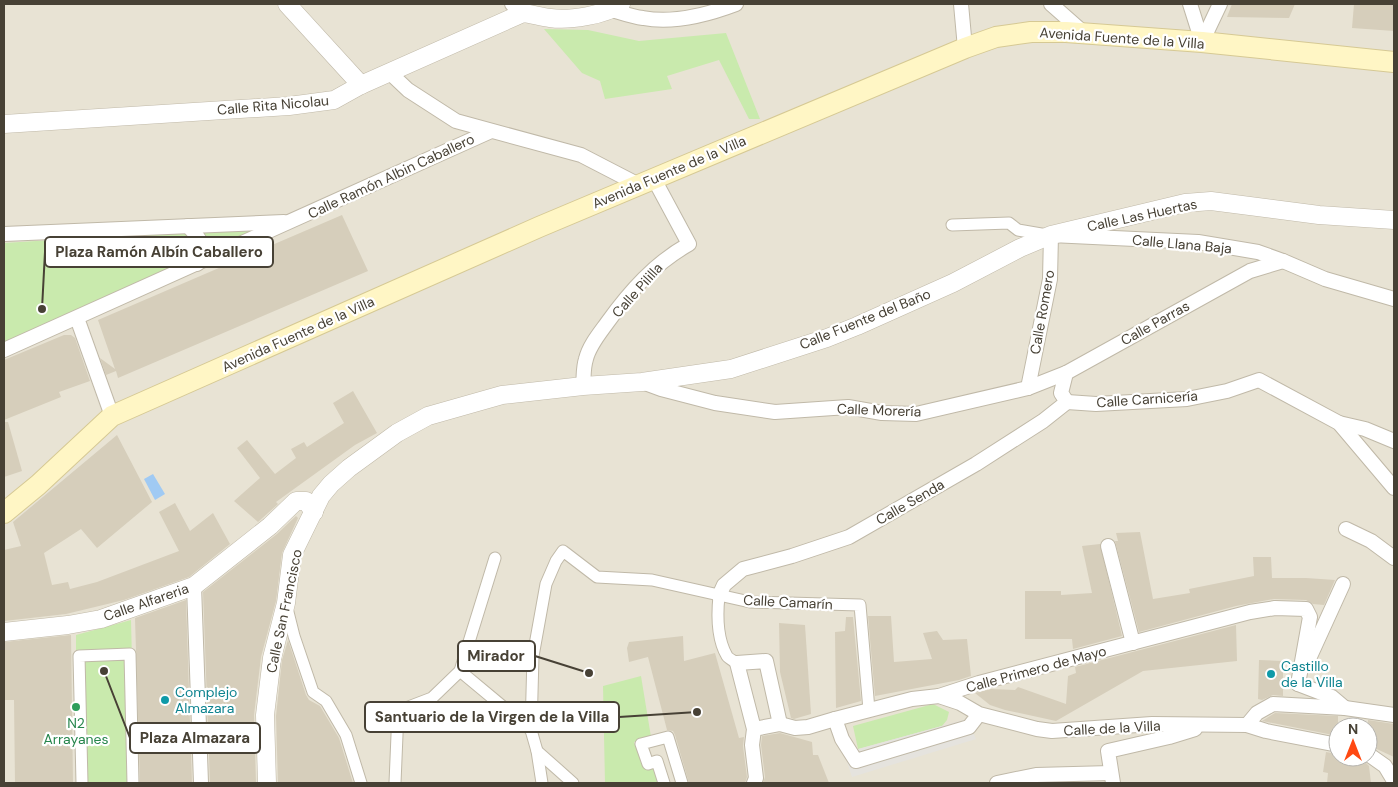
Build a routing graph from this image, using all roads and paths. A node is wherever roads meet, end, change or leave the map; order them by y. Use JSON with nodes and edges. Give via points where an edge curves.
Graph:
{"nodes":[{"id":1,"x":287,"y":4,"type":"edge"},
{"id":2,"x":736,"y":4,"type":"edge"},
{"id":3,"x":961,"y":4,"type":"edge"},
{"id":4,"x":1051,"y":4,"type":"edge"},
{"id":5,"x":1190,"y":4,"type":"edge"},
{"id":6,"x":1220,"y":4,"type":"edge"},
{"id":7,"x":617,"y":7,"type":"edge"},
{"id":8,"x":518,"y":8,"type":"edge"},
{"id":9,"x":1085,"y":34,"type":"junction"},
{"id":10,"x":1202,"y":42,"type":"junction"},
{"id":11,"x":965,"y":48,"type":"junction"},
{"id":12,"x":1394,"y":62,"type":"edge"},
{"id":13,"x":389,"y":72,"type":"junction"},
{"id":14,"x":361,"y":84,"type":"junction"},
{"id":15,"x":4,"y":124,"type":"edge"},
{"id":16,"x":490,"y":131,"type":"junction"},
{"id":17,"x":647,"y":182,"type":"junction"},
{"id":18,"x":1394,"y":220,"type":"edge"},
{"id":19,"x":292,"y":222,"type":"junction"},
{"id":20,"x":952,"y":224,"type":"dead end"},
{"id":21,"x":188,"y":226,"type":"junction"},
{"id":22,"x":4,"y":234,"type":"edge"},
{"id":23,"x":1051,"y":235,"type":"junction"},
{"id":24,"x":1283,"y":260,"type":"junction"},
{"id":25,"x":197,"y":264,"type":"junction"},
{"id":26,"x":1394,"y":299,"type":"edge"},
{"id":27,"x":77,"y":318,"type":"junction"},
{"id":28,"x":4,"y":350,"type":"edge"},
{"id":29,"x":1066,"y":372,"type":"junction"},
{"id":30,"x":642,"y":382,"type":"junction"},
{"id":31,"x":583,"y":386,"type":"junction"},
{"id":32,"x":1028,"y":388,"type":"junction"},
{"id":33,"x":1067,"y":402,"type":"junction"},
{"id":34,"x":112,"y":416,"type":"junction"},
{"id":35,"x":1340,"y":423,"type":"junction"},
{"id":36,"x":1394,"y":441,"type":"edge"},
{"id":37,"x":1394,"y":488,"type":"edge"},
{"id":38,"x":314,"y":512,"type":"junction"},
{"id":39,"x":4,"y":513,"type":"edge"},
{"id":40,"x":1346,"y":528,"type":"dead end"},
{"id":41,"x":1108,"y":546,"type":"dead end"},
{"id":42,"x":495,"y":558,"type":"dead end"},
{"id":43,"x":1394,"y":558,"type":"edge"},
{"id":44,"x":1343,"y":584,"type":"dead end"},
{"id":45,"x":194,"y":586,"type":"junction"},
{"id":46,"x":719,"y":596,"type":"junction"},
{"id":47,"x":286,"y":603,"type":"junction"},
{"id":48,"x":4,"y":632,"type":"edge"},
{"id":49,"x":1134,"y":643,"type":"junction"},
{"id":50,"x":737,"y":663,"type":"junction"},
{"id":51,"x":460,"y":671,"type":"junction"},
{"id":52,"x":1298,"y":684,"type":"junction"},
{"id":53,"x":939,"y":696,"type":"junction"},
{"id":54,"x":1345,"y":708,"type":"junction"},
{"id":55,"x":869,"y":710,"type":"junction"},
{"id":56,"x":980,"y":714,"type":"junction"},
{"id":57,"x":1394,"y":715,"type":"edge"},
{"id":58,"x":835,"y":719,"type":"junction"},
{"id":59,"x":780,"y":724,"type":"junction"},
{"id":60,"x":1206,"y":725,"type":"junction"},
{"id":61,"x":1247,"y":725,"type":"junction"},
{"id":62,"x":754,"y":729,"type":"junction"},
{"id":63,"x":531,"y":730,"type":"junction"},
{"id":64,"x":1328,"y":743,"type":"edge"},
{"id":65,"x":537,"y":751,"type":"junction"},
{"id":66,"x":1378,"y":761,"type":"edge"},
{"id":67,"x":1112,"y":778,"type":"edge"},
{"id":68,"x":1394,"y":781,"type":"edge"},
{"id":69,"x":82,"y":783,"type":"edge"},
{"id":70,"x":133,"y":783,"type":"edge"},
{"id":71,"x":201,"y":783,"type":"edge"},
{"id":72,"x":268,"y":783,"type":"edge"},
{"id":73,"x":361,"y":783,"type":"edge"},
{"id":74,"x":395,"y":783,"type":"edge"},
{"id":75,"x":542,"y":783,"type":"edge"},
{"id":76,"x":573,"y":783,"type":"edge"},
{"id":77,"x":664,"y":783,"type":"edge"},
{"id":78,"x":682,"y":783,"type":"edge"},
{"id":79,"x":754,"y":783,"type":"edge"},
{"id":80,"x":997,"y":783,"type":"edge"}],
"edges":[{"from":1,"to":14,"type":"street"},
{"from":2,"to":7,"type":"street","via":[[712,13],[678,19],[644,19]]},
{"from":3,"to":11,"type":"street"},
{"from":4,"to":9,"type":"street"},
{"from":5,"to":10,"type":"street"},
{"from":6,"to":10,"type":"street"},
{"from":7,"to":8,"type":"street","via":[[586,17],[552,19]]},
{"from":8,"to":13,"type":"street","name":"Calle Rita Nicolau"},
{"from":9,"to":10,"type":"main road","name":"Avenida Fuente de la Villa"},
{"from":9,"to":11,"type":"main road","name":"Avenida Fuente de la Villa","via":[[1030,32],[996,37]]},
{"from":10,"to":12,"type":"main road","name":"Avenida Fuente de la Villa"},
{"from":11,"to":17,"type":"main road","name":"Avenida Fuente de la Villa"},
{"from":13,"to":14,"type":"street","name":"Calle Rita Nicolau"},
{"from":13,"to":16,"type":"street","via":[[408,90],[456,122]]},
{"from":14,"to":15,"type":"street","name":"Calle Rita Nicolau","via":[[334,100],[289,106]]},
{"from":16,"to":17,"type":"street","via":[[581,155]]},
{"from":16,"to":19,"type":"street","name":"Calle Ramón Albin Caballero"},
{"from":17,"to":31,"type":"street","name":"Calle Pililla","via":[[689,244],[656,267],[616,311],[591,346],[585,360]]},
{"from":17,"to":34,"type":"main road","name":"Avenida Fuente de la Villa"},
{"from":18,"to":23,"type":"street","name":"Calle Las Huertas","via":[[1319,215],[1211,201],[1185,203]]},
{"from":19,"to":21,"type":"street","name":"Calle Ramón Albin Caballero"},
{"from":19,"to":25,"type":"street","name":"Calle Ramón Albin Caballero"},
{"from":20,"to":23,"type":"street","name":"Calle Las Huertas","via":[[1009,223],[1018,230]]},
{"from":21,"to":22,"type":"street","name":"Calle Ramón Albin Caballero"},
{"from":21,"to":25,"type":"street","via":[[202,243],[203,252]]},
{"from":23,"to":24,"type":"street","name":"Calle Llana Baja","via":[[1198,242],[1258,252]]},
{"from":23,"to":30,"type":"street","name":"Calle Fuente del Baño","via":[[953,283],[827,338],[731,369]]},
{"from":23,"to":32,"type":"street","name":"Calle Romero","via":[[1050,279]]},
{"from":24,"to":26,"type":"street","name":"Calle Llana Baja","via":[[1325,279]]},
{"from":24,"to":29,"type":"street","name":"Calle Parras","via":[[1250,271]]},
{"from":25,"to":27,"type":"street","name":"Calle Ramón Albin Caballero"},
{"from":27,"to":28,"type":"street","name":"Calle Ramón Albin Caballero"},
{"from":27,"to":34,"type":"street"},
{"from":29,"to":32,"type":"street","name":"Calle Parras"},
{"from":29,"to":33,"type":"street","via":[[1061,392]]},
{"from":30,"to":31,"type":"street","name":"Calle San Francisco"},
{"from":30,"to":32,"type":"street","name":"Calle Morería","via":[[715,403],[775,412],[848,407],[916,414]]},
{"from":31,"to":38,"type":"street","name":"Calle San Francisco","via":[[502,395],[428,416],[397,433],[349,468],[321,496]]},
{"from":33,"to":35,"type":"street","name":"Calle Carnicería","via":[[1096,404],[1187,399],[1259,380]]},
{"from":33,"to":46,"type":"street","name":"Calle Senda","via":[[1043,422],[976,464],[849,537],[743,569],[724,585]]},
{"from":34,"to":39,"type":"main road","name":"Avenida Fuente de la Villa"},
{"from":35,"to":36,"type":"street"},
{"from":35,"to":37,"type":"street","name":"Calle Carnicería"},
{"from":38,"to":45,"type":"street","name":"Calle Alfareria","via":[[306,501],[296,501],[270,526]]},
{"from":38,"to":47,"type":"street","name":"Calle San Francisco","via":[[292,555]]},
{"from":40,"to":43,"type":"street"},
{"from":41,"to":49,"type":"street"},
{"from":42,"to":51,"type":"street"},
{"from":44,"to":52,"type":"street"},
{"from":45,"to":48,"type":"street","name":"Calle Alfareria","via":[[101,619]]},
{"from":45,"to":71,"type":"street"},
{"from":46,"to":50,"type":"street","via":[[720,636],[728,658]]},
{"from":46,"to":55,"type":"street","name":"Calle Camarín","via":[[750,602],[860,605]]},
{"from":46,"to":63,"type":"street","name":"Calle Camarín","via":[[652,580],[596,577],[563,551],[546,584],[533,656]]},
{"from":47,"to":72,"type":"street","name":"Calle San Francisco","via":[[272,658],[265,715]]},
{"from":47,"to":73,"type":"street","via":[[313,692],[326,701],[346,735]]},
{"from":49,"to":52,"type":"street","name":"Calle Primero de Mayo","via":[[1250,612],[1275,608],[1306,609],[1310,617]]},
{"from":49,"to":53,"type":"street","name":"Calle Primero de Mayo"},
{"from":50,"to":59,"type":"street","via":[[766,661]]},
{"from":50,"to":62,"type":"street"},
{"from":51,"to":63,"type":"street"},
{"from":51,"to":74,"type":"street","via":[[432,698],[398,711]]},
{"from":52,"to":54,"type":"street","via":[[1332,697]]},
{"from":53,"to":55,"type":"street","name":"Calle de la Villa"},
{"from":53,"to":56,"type":"street","name":"Calle de la Villa"},
{"from":54,"to":57,"type":"street"},
{"from":54,"to":61,"type":"street","via":[[1273,704],[1257,713]]},
{"from":55,"to":58,"type":"street","name":"Calle de la Villa"},
{"from":56,"to":58,"type":"street","via":[[969,727],[856,761],[842,739]]},
{"from":56,"to":60,"type":"street","name":"Calle de la Villa","via":[[1052,731],[1152,724]]},
{"from":58,"to":59,"type":"street","name":"Calle de la Villa","via":[[808,727]]},
{"from":59,"to":62,"type":"street","name":"Calle de la Villa"},
{"from":60,"to":61,"type":"street","name":"Calle de la Villa"},
{"from":60,"to":67,"type":"street","via":[[1108,751]]},
{"from":61,"to":64,"type":"street","name":"Calle de la Villa"},
{"from":62,"to":79,"type":"street"},
{"from":63,"to":65,"type":"street"},
{"from":65,"to":75,"type":"street"},
{"from":65,"to":76,"type":"street"},
{"from":66,"to":68,"type":"street"},
{"from":67,"to":80,"type":"street","via":[[1036,775]]},
{"from":69,"to":70,"type":"street","via":[[78,656],[130,654]]},
{"from":77,"to":78,"type":"street","via":[[657,761],[648,764],[640,744],[668,737]]}]}
